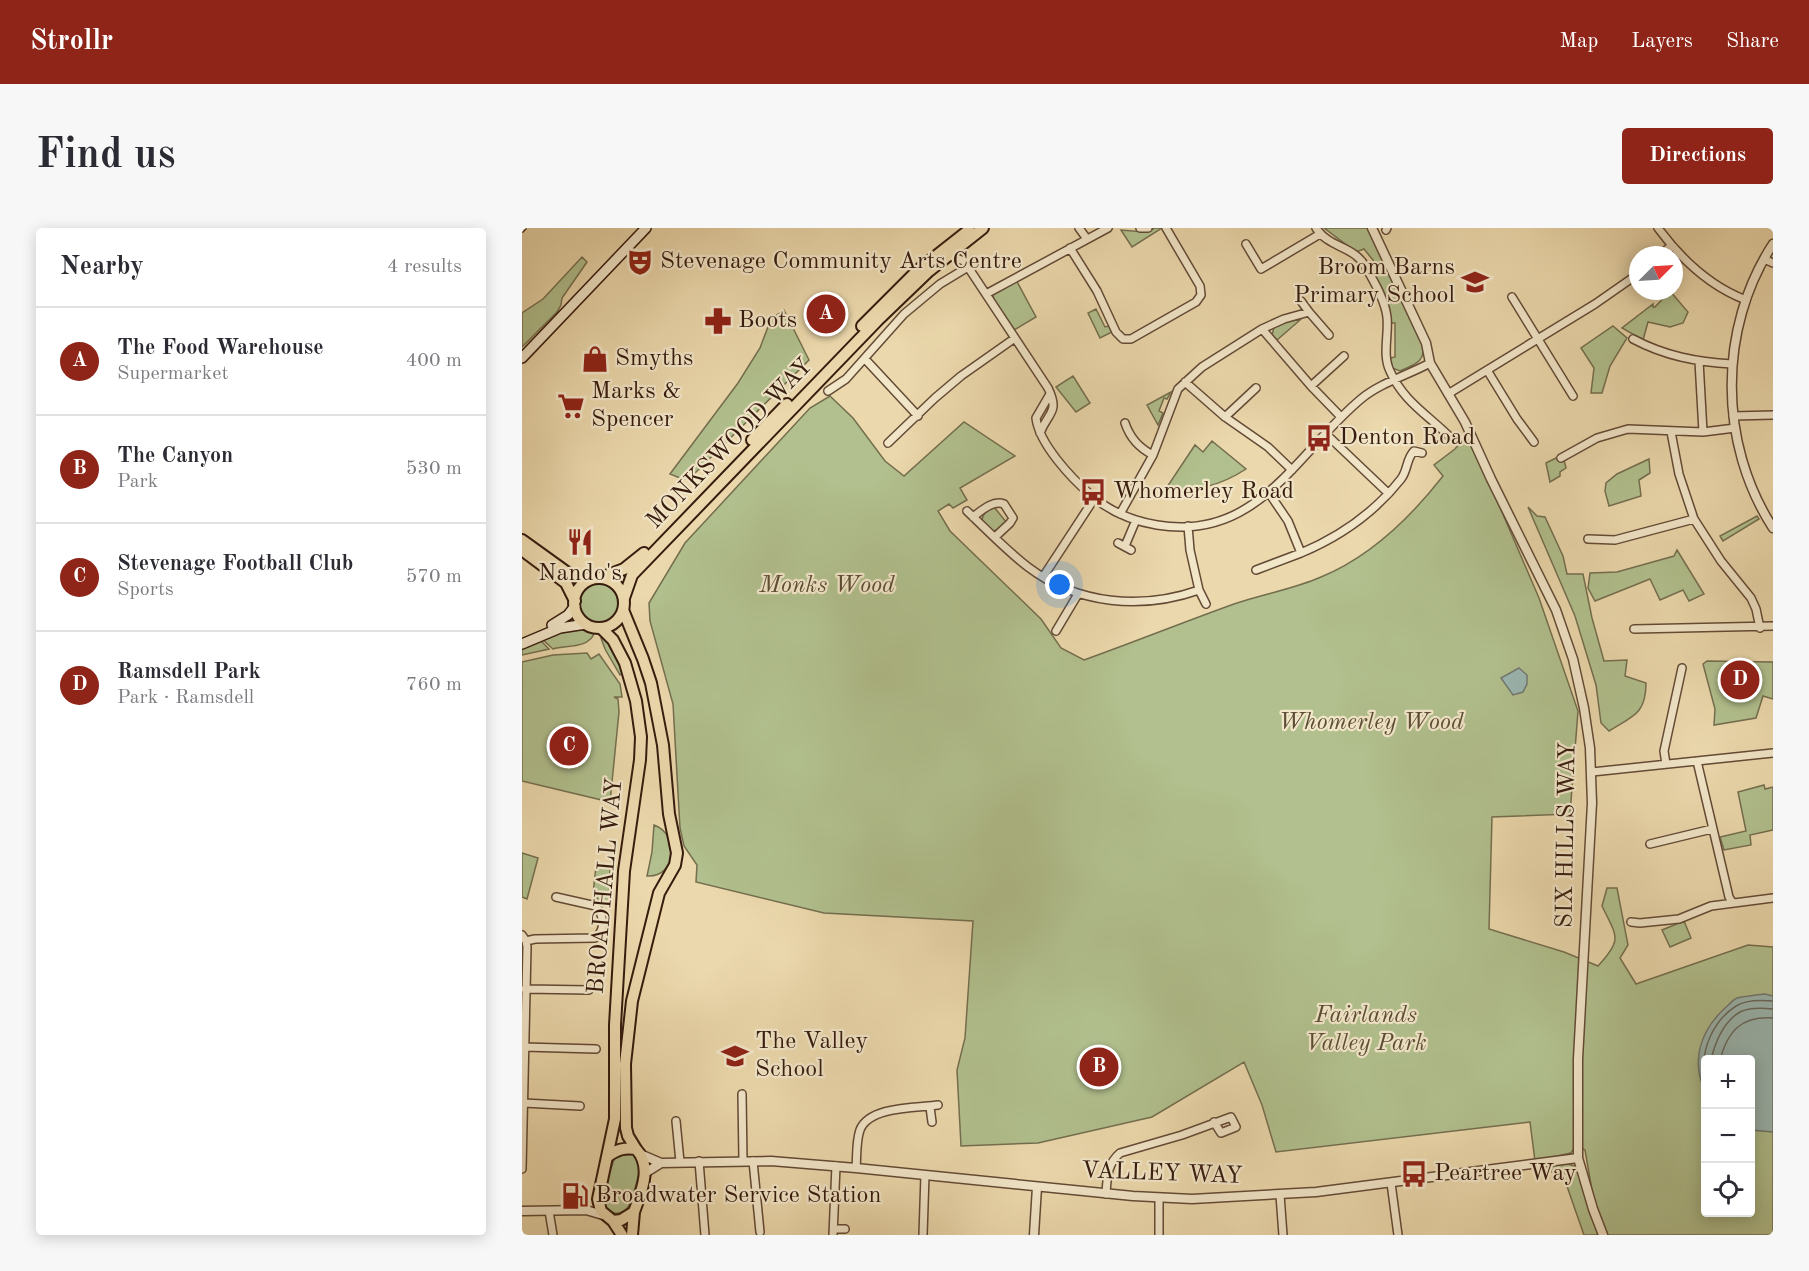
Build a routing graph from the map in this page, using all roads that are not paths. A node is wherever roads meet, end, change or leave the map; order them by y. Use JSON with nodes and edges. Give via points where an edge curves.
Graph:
{"nodes":[{"id":1,"x":646,"y":228,"type":"edge"},
{"id":2,"x":971,"y":228,"type":"edge"},
{"id":3,"x":982,"y":228,"type":"edge"},
{"id":4,"x":1079,"y":228,"type":"edge"},
{"id":5,"x":1108,"y":228,"type":"edge"},
{"id":6,"x":1140,"y":228,"type":"edge"},
{"id":7,"x":1148,"y":228,"type":"edge"},
{"id":8,"x":1166,"y":228,"type":"edge"},
{"id":9,"x":1372,"y":228,"type":"edge"},
{"id":10,"x":1658,"y":228,"type":"edge"},
{"id":11,"x":1318,"y":231,"type":"edge"},
{"id":12,"x":1087,"y":239,"type":"junction"},
{"id":13,"x":965,"y":242,"type":"junction"},
{"id":14,"x":1246,"y":244,"type":"dead end"},
{"id":15,"x":1773,"y":244,"type":"edge"},
{"id":16,"x":1671,"y":246,"type":"edge"},
{"id":17,"x":1070,"y":248,"type":"junction"},
{"id":18,"x":948,"y":255,"type":"junction"},
{"id":19,"x":1683,"y":258,"type":"edge"},
{"id":20,"x":1769,"y":261,"type":"edge"},
{"id":21,"x":966,"y":264,"type":"junction"},
{"id":22,"x":1629,"y":280,"type":"edge"},
{"id":23,"x":986,"y":294,"type":"junction"},
{"id":24,"x":1512,"y":297,"type":"dead end"},
{"id":25,"x":1746,"y":300,"type":"junction"},
{"id":26,"x":1301,"y":301,"type":"dead end"},
{"id":27,"x":1309,"y":312,"type":"junction"},
{"id":28,"x":1262,"y":329,"type":"junction"},
{"id":29,"x":1329,"y":335,"type":"dead end"},
{"id":30,"x":1015,"y":338,"type":"junction"},
{"id":31,"x":1633,"y":339,"type":"dead end"},
{"id":32,"x":1538,"y":340,"type":"junction"},
{"id":33,"x":1344,"y":357,"type":"dead end"},
{"id":34,"x":522,"y":358,"type":"edge"},
{"id":35,"x":865,"y":359,"type":"junction"},
{"id":36,"x":1699,"y":361,"type":"junction"},
{"id":37,"x":1430,"y":363,"type":"junction"},
{"id":38,"x":1732,"y":364,"type":"junction"},
{"id":39,"x":1487,"y":370,"type":"junction"},
{"id":40,"x":827,"y":372,"type":"junction"},
{"id":41,"x":1395,"y":380,"type":"junction"},
{"id":42,"x":1185,"y":382,"type":"junction"},
{"id":43,"x":839,"y":384,"type":"junction"},
{"id":44,"x":1311,"y":386,"type":"junction"},
{"id":45,"x":1256,"y":388,"type":"dead end"},
{"id":46,"x":828,"y":392,"type":"dead end"},
{"id":47,"x":1452,"y":392,"type":"junction"},
{"id":48,"x":1050,"y":394,"type":"junction"},
{"id":49,"x":1573,"y":396,"type":"dead end"},
{"id":50,"x":1773,"y":415,"type":"edge"},
{"id":51,"x":918,"y":416,"type":"junction"},
{"id":52,"x":1733,"y":416,"type":"junction"},
{"id":53,"x":1225,"y":417,"type":"junction"},
{"id":54,"x":1341,"y":417,"type":"junction"},
{"id":55,"x":1125,"y":423,"type":"dead end"},
{"id":56,"x":1735,"y":428,"type":"junction"},
{"id":57,"x":1671,"y":432,"type":"junction"},
{"id":58,"x":1703,"y":432,"type":"junction"},
{"id":59,"x":1040,"y":434,"type":"junction"},
{"id":60,"x":1326,"y":434,"type":"junction"},
{"id":61,"x":1451,"y":438,"type":"dead end"},
{"id":62,"x":1534,"y":442,"type":"dead end"},
{"id":63,"x":888,"y":443,"type":"dead end"},
{"id":64,"x":1422,"y":453,"type":"dead end"},
{"id":65,"x":1153,"y":455,"type":"junction"},
{"id":66,"x":1562,"y":458,"type":"dead end"},
{"id":67,"x":1292,"y":470,"type":"junction"},
{"id":68,"x":1388,"y":493,"type":"junction"},
{"id":69,"x":1269,"y":494,"type":"junction"},
{"id":70,"x":1094,"y":499,"type":"junction"},
{"id":71,"x":967,"y":511,"type":"dead end"},
{"id":72,"x":1120,"y":514,"type":"junction"},
{"id":73,"x":973,"y":517,"type":"junction"},
{"id":74,"x":1695,"y":519,"type":"junction"},
{"id":75,"x":1136,"y":520,"type":"junction"},
{"id":76,"x":1188,"y":526,"type":"junction"},
{"id":77,"x":1773,"y":528,"type":"edge"},
{"id":78,"x":995,"y":537,"type":"junction"},
{"id":79,"x":1588,"y":539,"type":"dead end"},
{"id":80,"x":522,"y":540,"type":"edge"},
{"id":81,"x":1124,"y":546,"type":"dead end"},
{"id":82,"x":522,"y":550,"type":"edge"},
{"id":83,"x":1301,"y":553,"type":"junction"},
{"id":84,"x":1256,"y":570,"type":"dead end"},
{"id":85,"x":603,"y":577,"type":"junction"},
{"id":86,"x":1043,"y":577,"type":"junction"},
{"id":87,"x":588,"y":579,"type":"junction"},
{"id":88,"x":1199,"y":590,"type":"junction"},
{"id":89,"x":1078,"y":594,"type":"junction"},
{"id":90,"x":624,"y":598,"type":"junction"},
{"id":91,"x":575,"y":603,"type":"junction"},
{"id":92,"x":1206,"y":604,"type":"dead end"},
{"id":93,"x":622,"y":610,"type":"junction"},
{"id":94,"x":586,"y":624,"type":"junction"},
{"id":95,"x":1773,"y":626,"type":"edge"},
{"id":96,"x":601,"y":628,"type":"junction"},
{"id":97,"x":1761,"y":628,"type":"junction"},
{"id":98,"x":1634,"y":629,"type":"dead end"},
{"id":99,"x":1056,"y":631,"type":"dead end"},
{"id":100,"x":522,"y":638,"type":"edge"},
{"id":101,"x":522,"y":644,"type":"edge"},
{"id":102,"x":1682,"y":668,"type":"dead end"},
{"id":103,"x":1773,"y":753,"type":"edge"},
{"id":104,"x":1696,"y":761,"type":"junction"},
{"id":105,"x":1665,"y":764,"type":"junction"},
{"id":106,"x":1592,"y":772,"type":"junction"},
{"id":107,"x":1712,"y":828,"type":"junction"},
{"id":108,"x":1650,"y":844,"type":"dead end"},
{"id":109,"x":556,"y":897,"type":"dead end"},
{"id":110,"x":1773,"y":898,"type":"edge"},
{"id":111,"x":1732,"y":902,"type":"junction"},
{"id":112,"x":1631,"y":922,"type":"dead end"},
{"id":113,"x":524,"y":938,"type":"edge"},
{"id":114,"x":525,"y":989,"type":"junction"},
{"id":115,"x":589,"y":990,"type":"dead end"},
{"id":116,"x":524,"y":1047,"type":"junction"},
{"id":117,"x":596,"y":1049,"type":"dead end"},
{"id":118,"x":742,"y":1094,"type":"dead end"},
{"id":119,"x":524,"y":1102,"type":"junction"},
{"id":120,"x":580,"y":1106,"type":"dead end"},
{"id":121,"x":676,"y":1121,"type":"dead end"},
{"id":122,"x":932,"y":1122,"type":"dead end"},
{"id":123,"x":1214,"y":1122,"type":"dead end"},
{"id":124,"x":522,"y":1141,"type":"edge"},
{"id":125,"x":638,"y":1152,"type":"junction"},
{"id":126,"x":607,"y":1157,"type":"junction"},
{"id":127,"x":1578,"y":1158,"type":"junction"},
{"id":128,"x":699,"y":1161,"type":"junction"},
{"id":129,"x":743,"y":1161,"type":"junction"},
{"id":130,"x":753,"y":1161,"type":"junction"},
{"id":131,"x":680,"y":1162,"type":"junction"},
{"id":132,"x":661,"y":1163,"type":"junction"},
{"id":133,"x":836,"y":1166,"type":"junction"},
{"id":134,"x":856,"y":1168,"type":"junction"},
{"id":135,"x":522,"y":1169,"type":"edge"},
{"id":136,"x":645,"y":1173,"type":"junction"},
{"id":137,"x":925,"y":1175,"type":"junction"},
{"id":138,"x":1391,"y":1183,"type":"junction"},
{"id":139,"x":1037,"y":1186,"type":"junction"},
{"id":140,"x":1106,"y":1194,"type":"junction"},
{"id":141,"x":1280,"y":1196,"type":"junction"},
{"id":142,"x":1159,"y":1198,"type":"junction"},
{"id":143,"x":598,"y":1199,"type":"junction"},
{"id":144,"x":585,"y":1210,"type":"junction"},
{"id":145,"x":522,"y":1211,"type":"edge"},
{"id":146,"x":549,"y":1211,"type":"junction"},
{"id":147,"x":634,"y":1212,"type":"junction"},
{"id":148,"x":608,"y":1218,"type":"junction"},
{"id":149,"x":845,"y":1229,"type":"dead end"},
{"id":150,"x":760,"y":1232,"type":"dead end"},
{"id":151,"x":834,"y":1232,"type":"edge"},
{"id":152,"x":552,"y":1235,"type":"edge"},
{"id":153,"x":622,"y":1235,"type":"edge"},
{"id":154,"x":632,"y":1235,"type":"edge"},
{"id":155,"x":705,"y":1235,"type":"edge"},
{"id":156,"x":923,"y":1235,"type":"edge"},
{"id":157,"x":1034,"y":1235,"type":"edge"},
{"id":158,"x":1159,"y":1235,"type":"edge"},
{"id":159,"x":1283,"y":1235,"type":"edge"},
{"id":160,"x":1398,"y":1235,"type":"edge"},
{"id":161,"x":1603,"y":1235,"type":"edge"}],
"edges":[{"from":1,"to":34,"type":"main road"},
{"from":2,"to":85,"type":"main road","name":"MONKSWOOD WAY","via":[[902,284],[633,563]]},
{"from":3,"to":13,"type":"main road","name":"MONKSWOOD WAY"},
{"from":4,"to":12,"type":"street"},
{"from":5,"to":12,"type":"street"},
{"from":6,"to":7,"type":"street"},
{"from":8,"to":17,"type":"street","via":[[1200,286],[1201,295],[1196,302],[1131,339],[1123,339],[1116,332],[1097,291]]},
{"from":9,"to":37,"type":"street","name":"SIX HILLS WAY","via":[[1426,343]]},
{"from":10,"to":16,"type":"street"},
{"from":11,"to":14,"type":"street","via":[[1261,269]]},
{"from":11,"to":41,"type":"street","via":[[1324,239],[1360,258],[1369,272],[1386,311],[1387,362]]},
{"from":12,"to":17,"type":"street"},
{"from":13,"to":18,"type":"main road","name":"MONKSWOOD WAY"},
{"from":13,"to":21,"type":"street"},
{"from":15,"to":20,"type":"street"},
{"from":17,"to":23,"type":"street"},
{"from":18,"to":21,"type":"street"},
{"from":18,"to":40,"type":"main road","name":"MONKSWOOD WAY"},
{"from":19,"to":25,"type":"street","via":[[1712,283]]},
{"from":20,"to":25,"type":"street"},
{"from":21,"to":23,"type":"street"},
{"from":21,"to":35,"type":"street","via":[[904,314]]},
{"from":22,"to":32,"type":"street"},
{"from":23,"to":30,"type":"street"},
{"from":24,"to":32,"type":"street"},
{"from":25,"to":38,"type":"street"},
{"from":26,"to":27,"type":"street"},
{"from":27,"to":28,"type":"street"},
{"from":27,"to":29,"type":"street"},
{"from":28,"to":42,"type":"street"},
{"from":28,"to":44,"type":"street"},
{"from":30,"to":48,"type":"street"},
{"from":30,"to":51,"type":"street","via":[[961,376]]},
{"from":31,"to":36,"type":"street","via":[[1668,355]]},
{"from":32,"to":39,"type":"street"},
{"from":32,"to":49,"type":"street"},
{"from":33,"to":44,"type":"street"},
{"from":35,"to":43,"type":"street"},
{"from":35,"to":51,"type":"street"},
{"from":36,"to":38,"type":"street"},
{"from":36,"to":58,"type":"street"},
{"from":37,"to":41,"type":"street"},
{"from":37,"to":47,"type":"street","name":"SIX HILLS WAY"},
{"from":38,"to":52,"type":"street"},
{"from":39,"to":47,"type":"street"},
{"from":39,"to":62,"type":"street"},
{"from":40,"to":43,"type":"street"},
{"from":40,"to":90,"type":"main road","name":"MONKSWOOD WAY","via":[[632,575]]},
{"from":41,"to":54,"type":"street","via":[[1362,398]]},
{"from":41,"to":61,"type":"street","via":[[1410,403]]},
{"from":42,"to":53,"type":"street"},
{"from":42,"to":65,"type":"street","via":[[1172,401]]},
{"from":43,"to":46,"type":"street"},
{"from":44,"to":54,"type":"street"},
{"from":45,"to":53,"type":"street"},
{"from":47,"to":106,"type":"street","name":"SIX HILLS WAY","via":[[1556,610],[1578,679]]},
{"from":48,"to":59,"type":"street","via":[[1036,418]]},
{"from":48,"to":59,"type":"street","via":[[1053,412]]},
{"from":50,"to":52,"type":"street"},
{"from":51,"to":63,"type":"street"},
{"from":52,"to":56,"type":"street"},
{"from":53,"to":67,"type":"street","via":[[1268,447]]},
{"from":54,"to":60,"type":"street"},
{"from":55,"to":65,"type":"street","via":[[1141,449]]},
{"from":56,"to":58,"type":"street"},
{"from":56,"to":77,"type":"street","via":[[1746,472]]},
{"from":57,"to":58,"type":"street"},
{"from":57,"to":66,"type":"street","via":[[1628,429],[1597,438]]},
{"from":57,"to":74,"type":"street","via":[[1679,474]]},
{"from":59,"to":70,"type":"street"},
{"from":60,"to":67,"type":"street"},
{"from":60,"to":68,"type":"street"},
{"from":64,"to":68,"type":"street","via":[[1414,451],[1410,455],[1404,475]]},
{"from":65,"to":72,"type":"street"},
{"from":67,"to":69,"type":"street"},
{"from":68,"to":83,"type":"street","via":[[1347,528]]},
{"from":69,"to":76,"type":"street","via":[[1224,519]]},
{"from":69,"to":83,"type":"street","via":[[1288,521]]},
{"from":70,"to":72,"type":"street"},
{"from":70,"to":86,"type":"street"},
{"from":71,"to":73,"type":"street"},
{"from":72,"to":75,"type":"street"},
{"from":73,"to":78,"type":"street"},
{"from":73,"to":78,"type":"street","via":[[994,503],[1004,504],[1013,518]]},
{"from":74,"to":79,"type":"street","via":[[1615,540]]},
{"from":74,"to":97,"type":"street","via":[[1721,561],[1751,598]]},
{"from":75,"to":76,"type":"street"},
{"from":75,"to":81,"type":"street"},
{"from":76,"to":88,"type":"street"},
{"from":78,"to":86,"type":"street"},
{"from":80,"to":87,"type":"main road","via":[[572,576]]},
{"from":82,"to":91,"type":"main road","via":[[566,583]]},
{"from":83,"to":84,"type":"street"},
{"from":85,"to":87,"type":"main road"},
{"from":85,"to":90,"type":"main road","via":[[615,584]]},
{"from":86,"to":89,"type":"street"},
{"from":87,"to":91,"type":"main road","via":[[577,593]]},
{"from":88,"to":89,"type":"street","via":[[1144,602]]},
{"from":88,"to":92,"type":"street"},
{"from":89,"to":99,"type":"street"},
{"from":90,"to":93,"type":"main road"},
{"from":91,"to":94,"type":"main road"},
{"from":91,"to":100,"type":"main road","via":[[560,622]]},
{"from":93,"to":96,"type":"main road","via":[[613,624]]},
{"from":93,"to":125,"type":"main road","name":"BROADHALL WAY","via":[[651,683],[677,853],[675,865],[659,893],[629,1017],[626,1128]]},
{"from":94,"to":96,"type":"main road"},
{"from":94,"to":101,"type":"main road","via":[[560,628]]},
{"from":95,"to":97,"type":"street"},
{"from":96,"to":126,"type":"main road","name":"BROADHALL WAY","via":[[613,640],[625,663],[641,737],[625,859],[615,1025],[615,1107]]},
{"from":97,"to":98,"type":"street"},
{"from":102,"to":105,"type":"street","via":[[1664,751]]},
{"from":103,"to":104,"type":"street"},
{"from":104,"to":105,"type":"street"},
{"from":104,"to":107,"type":"street"},
{"from":105,"to":106,"type":"street"},
{"from":106,"to":127,"type":"street","name":"SIX HILLS WAY","via":[[1578,1059]]},
{"from":107,"to":108,"type":"street"},
{"from":107,"to":111,"type":"street"},
{"from":109,"to":113,"type":"street","via":[[592,904],[598,909],[602,917],[600,934],[595,938]]},
{"from":110,"to":111,"type":"street"},
{"from":111,"to":112,"type":"street","via":[[1678,919]]},
{"from":113,"to":114,"type":"street"},
{"from":114,"to":115,"type":"street"},
{"from":114,"to":116,"type":"street"},
{"from":116,"to":117,"type":"street"},
{"from":116,"to":119,"type":"street"},
{"from":118,"to":129,"type":"street"},
{"from":119,"to":120,"type":"street"},
{"from":119,"to":124,"type":"street"},
{"from":121,"to":131,"type":"street"},
{"from":122,"to":134,"type":"street","via":[[934,1106],[869,1117],[860,1129]]},
{"from":123,"to":140,"type":"street","via":[[1120,1153],[1109,1168]]},
{"from":124,"to":135,"type":"street"},
{"from":125,"to":126,"type":"main road","via":[[621,1149]]},
{"from":125,"to":132,"type":"street","name":"VALLEY WAY"},
{"from":125,"to":136,"type":"main road","name":"BROADHALL WAY"},
{"from":126,"to":143,"type":"main road","name":"BROADHALL WAY"},
{"from":127,"to":138,"type":"street","name":"VALLEY WAY"},
{"from":127,"to":161,"type":"street","name":"SIX HILLS WAY"},
{"from":128,"to":129,"type":"street","name":"VALLEY WAY"},
{"from":128,"to":131,"type":"street","name":"VALLEY WAY"},
{"from":128,"to":155,"type":"street"},
{"from":129,"to":130,"type":"street","name":"VALLEY WAY"},
{"from":130,"to":133,"type":"street","name":"VALLEY WAY"},
{"from":130,"to":150,"type":"street"},
{"from":131,"to":132,"type":"street","name":"VALLEY WAY"},
{"from":132,"to":136,"type":"street","name":"VALLEY WAY"},
{"from":133,"to":134,"type":"street","name":"VALLEY WAY"},
{"from":133,"to":151,"type":"street"},
{"from":134,"to":137,"type":"street","name":"VALLEY WAY"},
{"from":136,"to":147,"type":"main road"},
{"from":137,"to":139,"type":"street","name":"VALLEY WAY"},
{"from":137,"to":156,"type":"street"},
{"from":138,"to":141,"type":"street","name":"VALLEY WAY"},
{"from":138,"to":160,"type":"street"},
{"from":139,"to":140,"type":"street","name":"VALLEY WAY"},
{"from":139,"to":157,"type":"street"},
{"from":140,"to":142,"type":"street","name":"VALLEY WAY"},
{"from":141,"to":142,"type":"street","name":"VALLEY WAY"},
{"from":141,"to":159,"type":"street"},
{"from":142,"to":158,"type":"street"},
{"from":143,"to":144,"type":"street"},
{"from":143,"to":148,"type":"main road"},
{"from":144,"to":146,"type":"street"},
{"from":144,"to":148,"type":"street"},
{"from":145,"to":146,"type":"street"},
{"from":146,"to":152,"type":"street"},
{"from":147,"to":148,"type":"main road","via":[[621,1220]]},
{"from":147,"to":154,"type":"main road"},
{"from":148,"to":153,"type":"main road"},
{"from":149,"to":151,"type":"street"}]}
